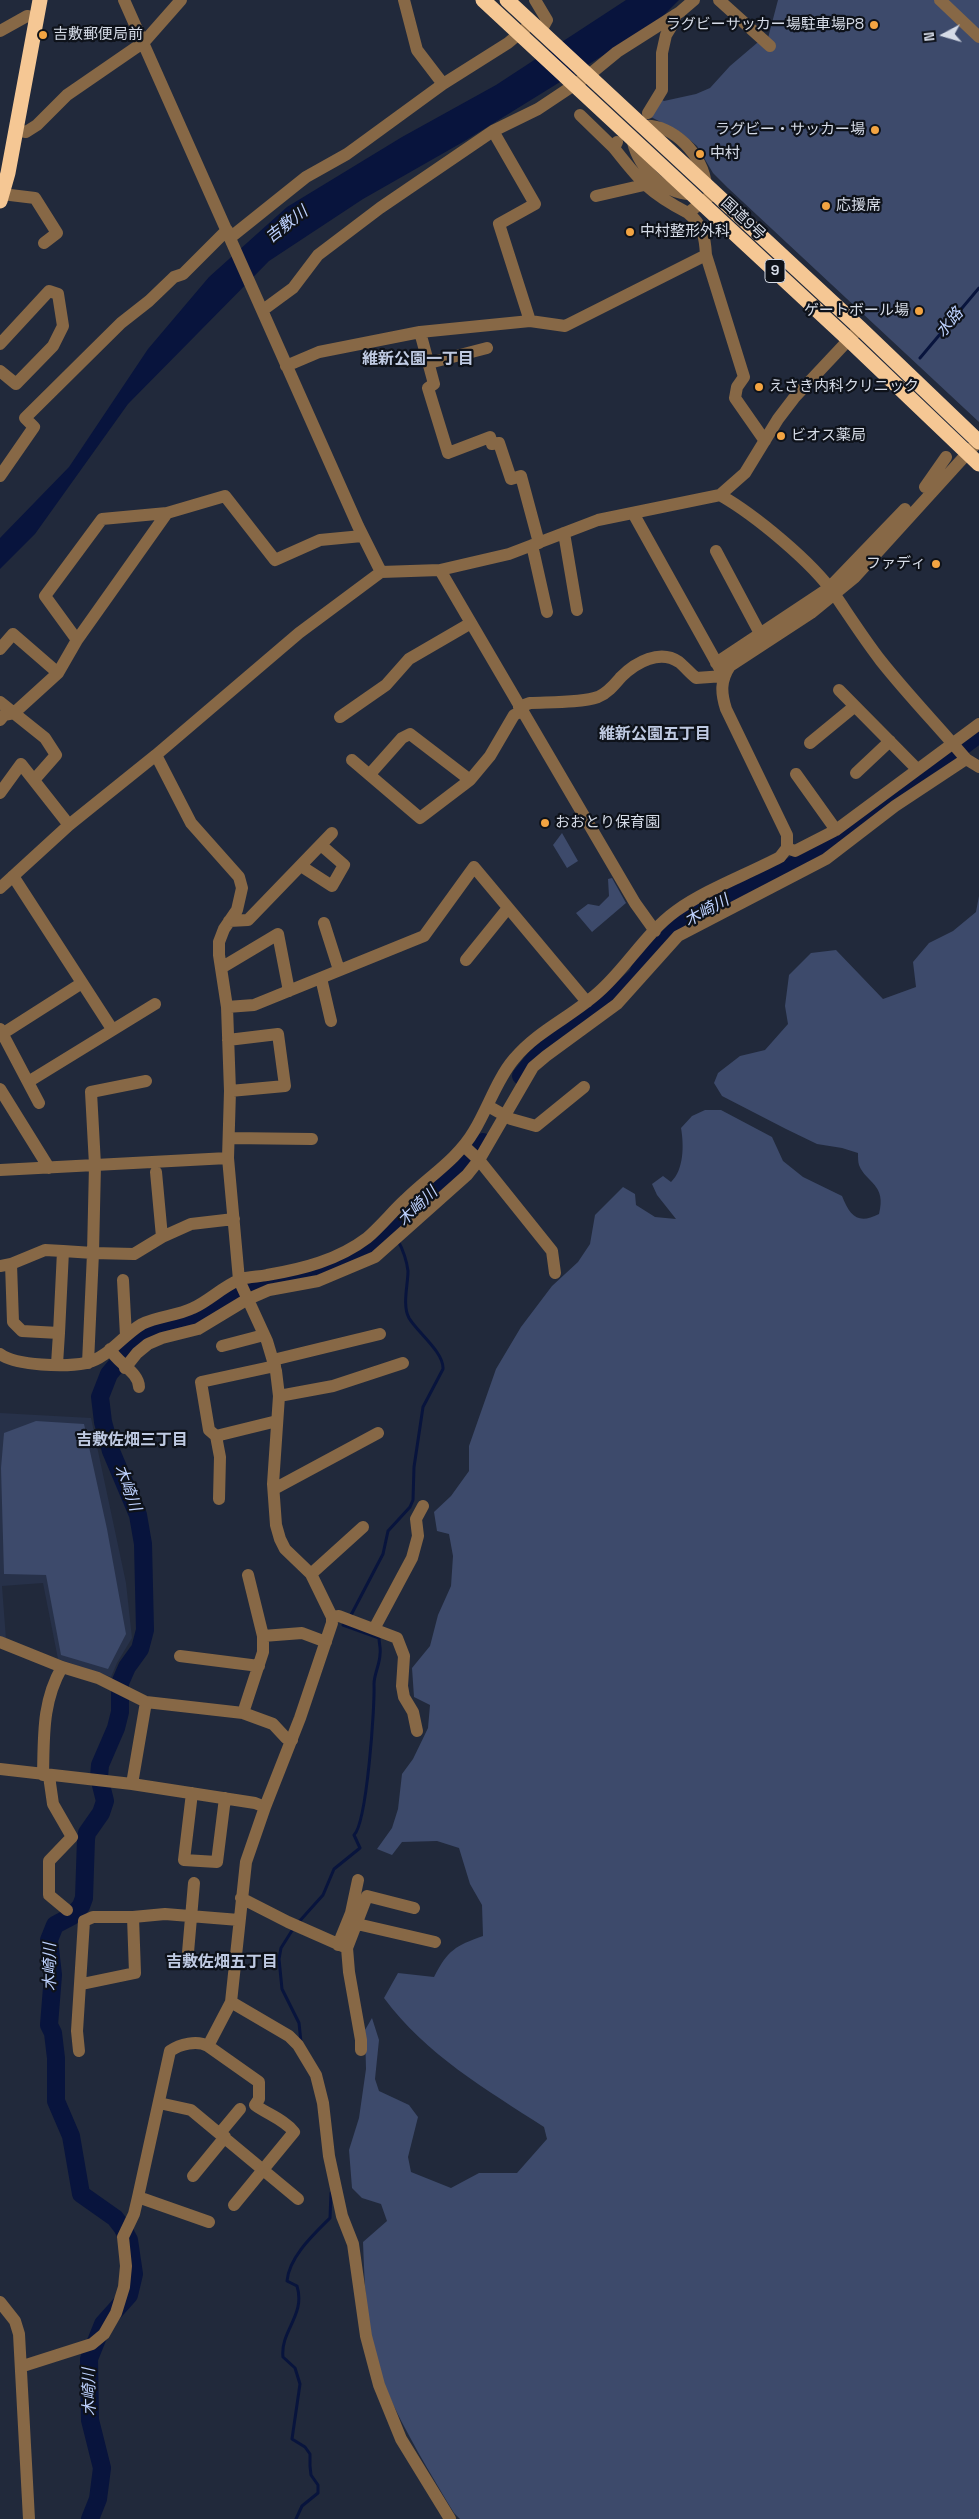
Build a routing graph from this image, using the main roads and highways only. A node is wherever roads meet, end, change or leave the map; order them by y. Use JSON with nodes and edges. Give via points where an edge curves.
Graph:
{"nodes":[{"id":1,"x":40,"y":0,"type":"edge"},
{"id":2,"x":483,"y":0,"type":"edge"},
{"id":3,"x":507,"y":0,"type":"edge"},
{"id":4,"x":1,"y":197,"type":"edge"},
{"id":5,"x":979,"y":442,"type":"edge"},
{"id":6,"x":979,"y":464,"type":"edge"}],
"edges":[{"from":1,"to":4,"type":"highway"},
{"from":2,"to":6,"type":"highway","name":"国道9号","number":"9","via":[[571,82],[621,142],[696,199]]},
{"from":3,"to":5,"type":"highway","name":"国道9号","number":"9","via":[[587,73],[646,119],[710,189]]}]}
